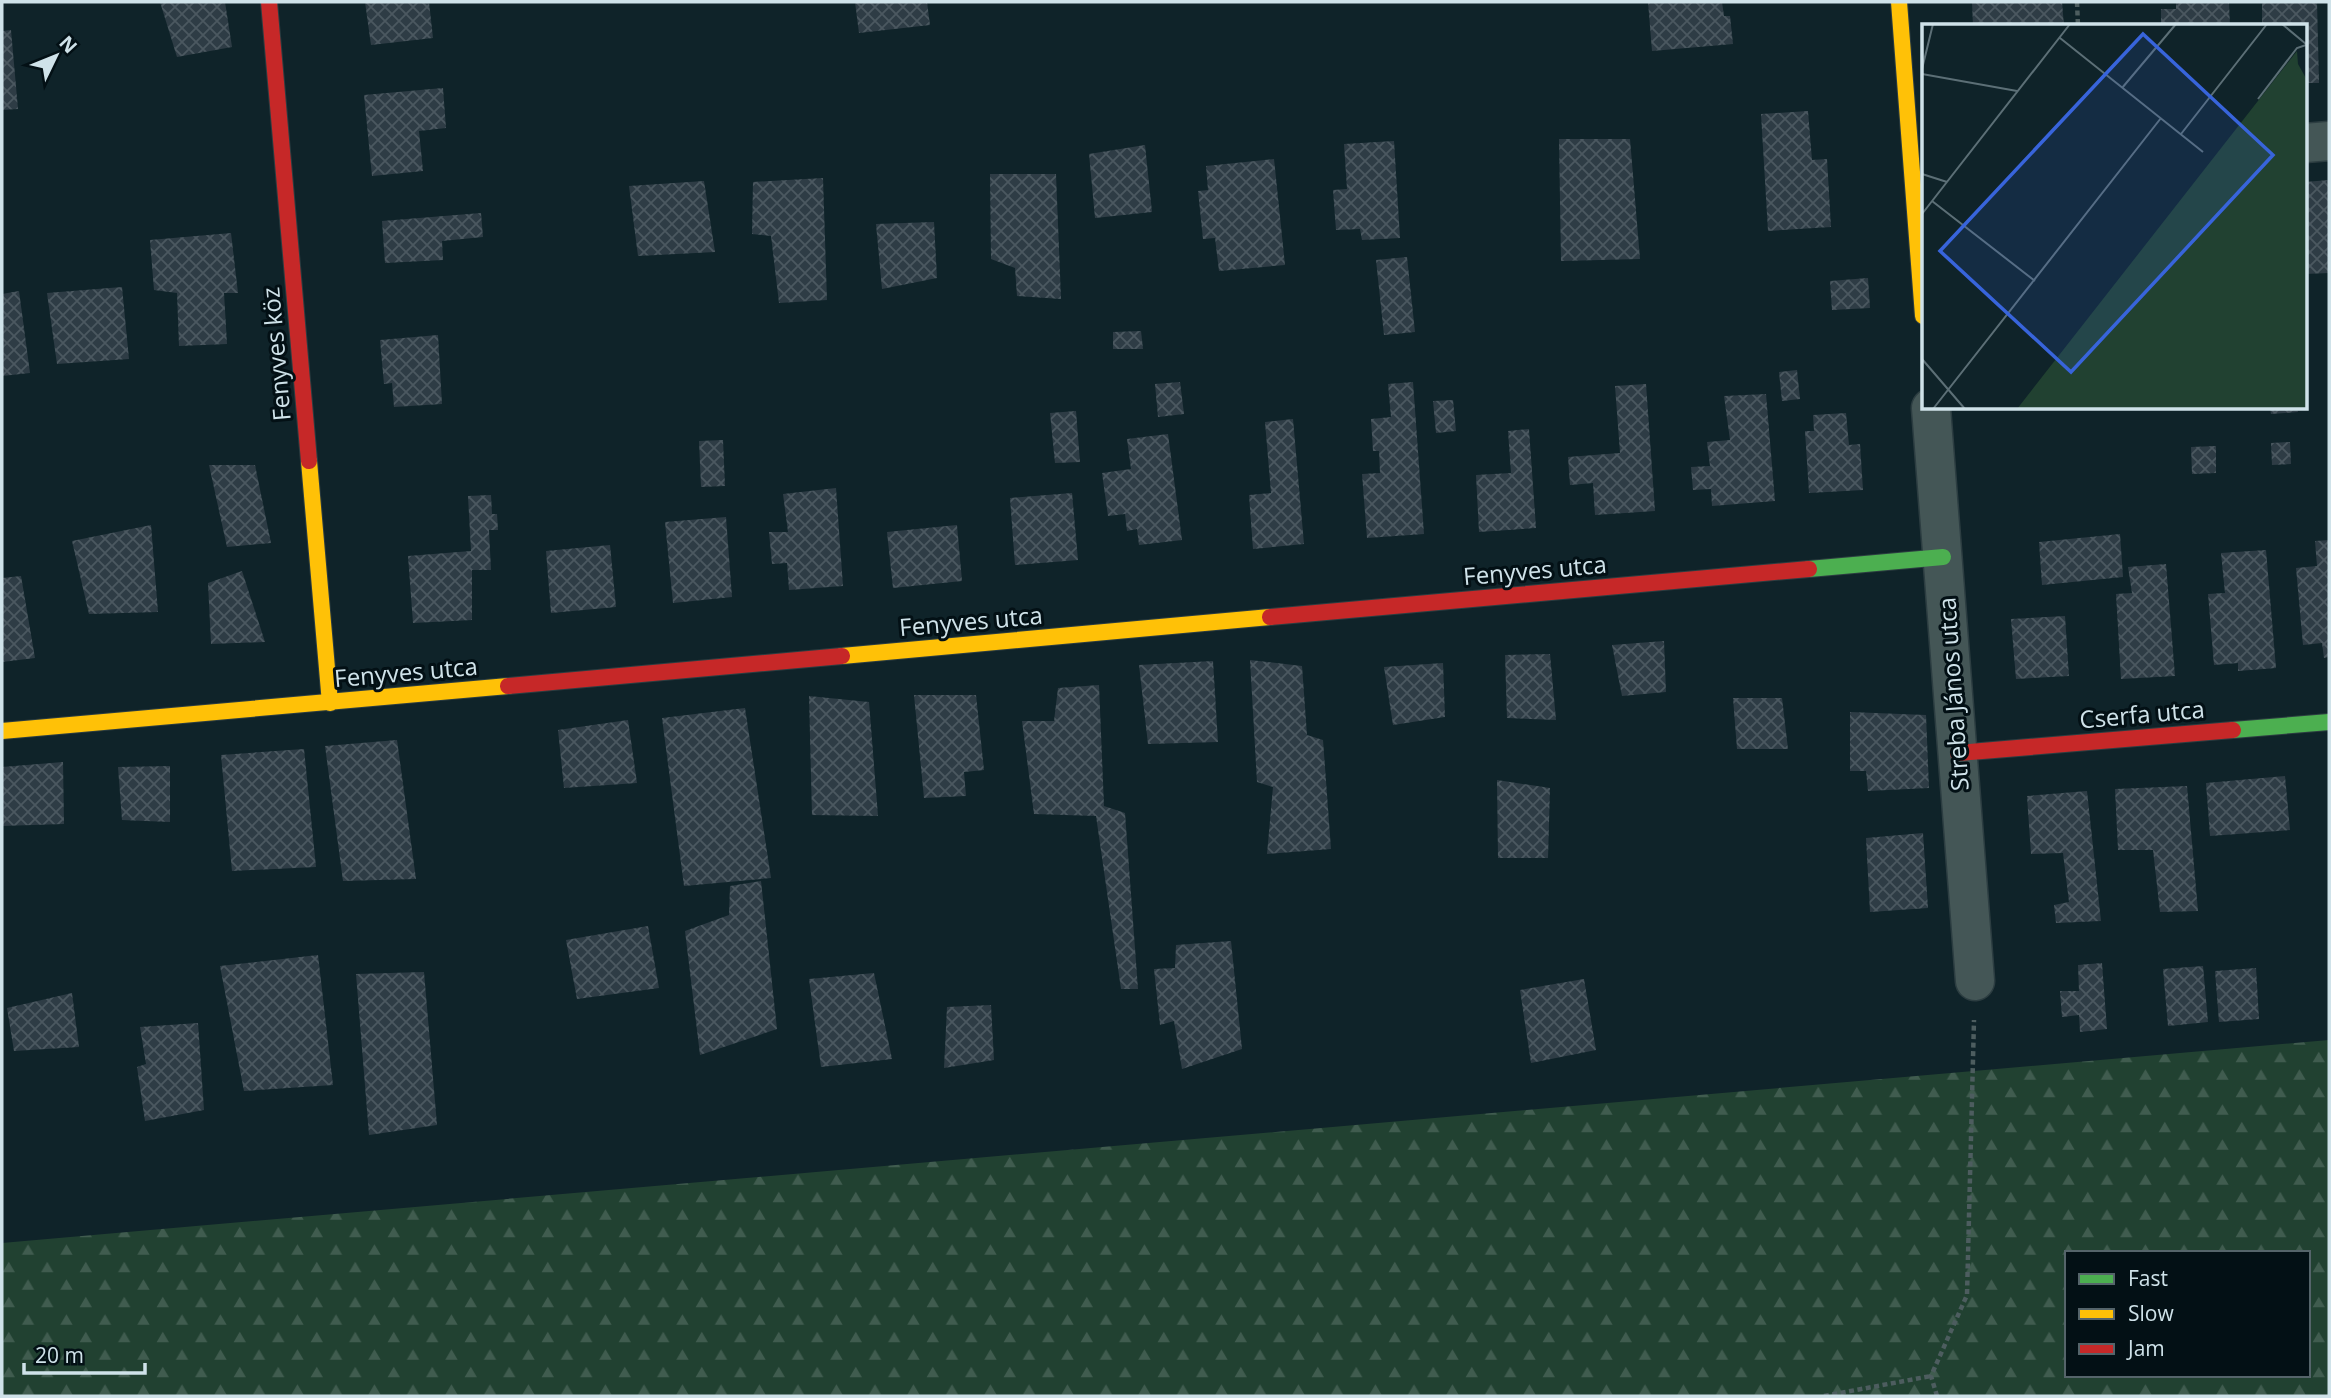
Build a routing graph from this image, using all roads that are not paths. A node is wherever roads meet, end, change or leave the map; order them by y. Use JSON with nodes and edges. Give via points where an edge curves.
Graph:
{"nodes":[{"id":1,"x":269,"y":2,"type":"edge"},
{"id":2,"x":1899,"y":2,"type":"edge"},
{"id":3,"x":2329,"y":141,"type":"edge"},
{"id":4,"x":2306,"y":143,"type":"edge"},
{"id":5,"x":1917,"y":172,"type":"edge"},
{"id":6,"x":1922,"y":292,"type":"edge"},
{"id":7,"x":1931,"y":410,"type":"edge"},
{"id":8,"x":1943,"y":557,"type":"junction"},
{"id":9,"x":330,"y":703,"type":"junction"},
{"id":10,"x":2329,"y":722,"type":"edge"},
{"id":11,"x":2,"y":731,"type":"edge"},
{"id":12,"x":1958,"y":753,"type":"junction"},
{"id":13,"x":1975,"y":981,"type":"road end"}],
"edges":[{"from":1,"to":9,"type":"street","name":"Fenyves köz"},
{"from":2,"to":5,"type":"street"},
{"from":3,"to":4,"type":"street"},
{"from":5,"to":6,"type":"street"},
{"from":7,"to":8,"type":"street","name":"Streba János utca"},
{"from":8,"to":9,"type":"street","name":"Fenyves utca"},
{"from":8,"to":12,"type":"street","name":"Streba János utca"},
{"from":9,"to":11,"type":"street","name":"Fenyves utca"},
{"from":10,"to":12,"type":"street","name":"Cserfa utca"},
{"from":12,"to":13,"type":"street","name":"Streba János utca"}]}
